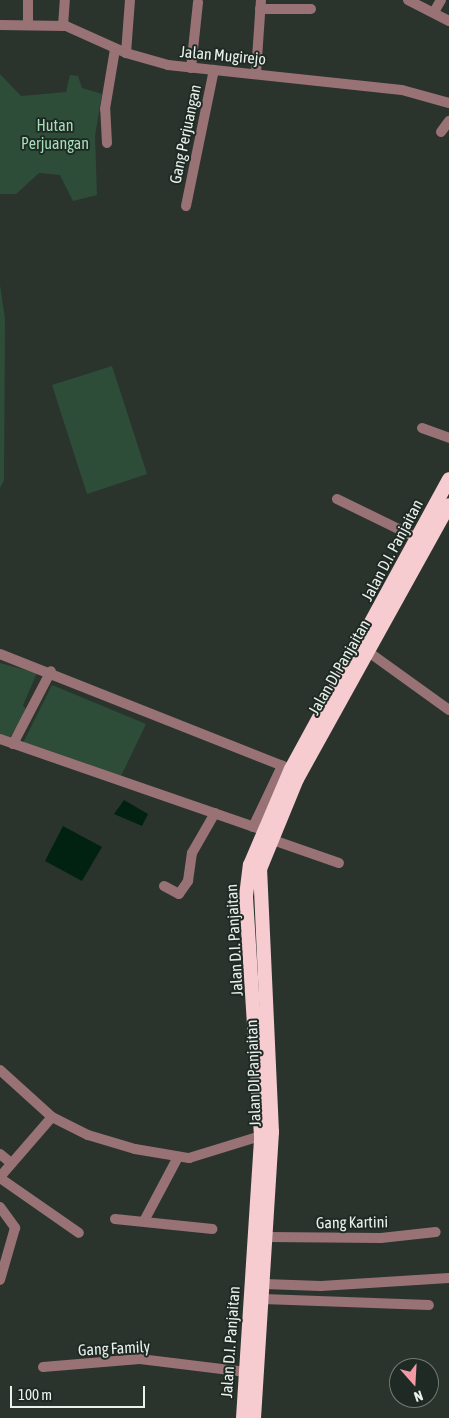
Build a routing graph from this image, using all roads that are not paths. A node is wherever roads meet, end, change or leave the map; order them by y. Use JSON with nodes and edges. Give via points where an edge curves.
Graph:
{"nodes":[{"id":1,"x":28,"y":0,"type":"edge"},
{"id":2,"x":66,"y":0,"type":"edge"},
{"id":3,"x":130,"y":0,"type":"edge"},
{"id":4,"x":408,"y":0,"type":"edge"},
{"id":5,"x":441,"y":0,"type":"edge"},
{"id":6,"x":198,"y":2,"type":"dead end"},
{"id":7,"x":261,"y":4,"type":"edge"},
{"id":8,"x":311,"y":9,"type":"dead end"},
{"id":9,"x":434,"y":12,"type":"junction"},
{"id":10,"x":449,"y":21,"type":"edge"},
{"id":11,"x":0,"y":25,"type":"edge"},
{"id":12,"x":28,"y":25,"type":"junction"},
{"id":13,"x":63,"y":26,"type":"junction"},
{"id":14,"x":115,"y":49,"type":"junction"},
{"id":15,"x":126,"y":53,"type":"junction"},
{"id":16,"x":191,"y":68,"type":"junction"},
{"id":17,"x":214,"y":70,"type":"junction"},
{"id":18,"x":256,"y":73,"type":"junction"},
{"id":19,"x":449,"y":103,"type":"edge"},
{"id":20,"x":449,"y":121,"type":"edge"},
{"id":21,"x":441,"y":132,"type":"dead end"},
{"id":22,"x":107,"y":144,"type":"dead end"},
{"id":23,"x":186,"y":206,"type":"dead end"},
{"id":24,"x":422,"y":428,"type":"dead end"},
{"id":25,"x":449,"y":438,"type":"edge"},
{"id":26,"x":449,"y":479,"type":"edge"},
{"id":27,"x":337,"y":499,"type":"dead end"},
{"id":28,"x":445,"y":502,"type":"edge"},
{"id":29,"x":417,"y":538,"type":"junction"},
{"id":30,"x":365,"y":649,"type":"junction"},
{"id":31,"x":0,"y":654,"type":"edge"},
{"id":32,"x":51,"y":671,"type":"junction"},
{"id":33,"x":449,"y":710,"type":"edge"},
{"id":34,"x":0,"y":739,"type":"edge"},
{"id":35,"x":13,"y":744,"type":"junction"},
{"id":36,"x":287,"y":767,"type":"junction"},
{"id":37,"x":215,"y":814,"type":"junction"},
{"id":38,"x":264,"y":832,"type":"junction"},
{"id":39,"x":339,"y":863,"type":"dead end"},
{"id":40,"x":164,"y":886,"type":"dead end"},
{"id":41,"x":0,"y":1070,"type":"edge"},
{"id":42,"x":52,"y":1117,"type":"junction"},
{"id":43,"x":267,"y":1134,"type":"junction"},
{"id":44,"x":0,"y":1154,"type":"edge"},
{"id":45,"x":178,"y":1157,"type":"junction"},
{"id":46,"x":11,"y":1163,"type":"junction"},
{"id":47,"x":0,"y":1178,"type":"edge"},
{"id":48,"x":0,"y":1207,"type":"edge"},
{"id":49,"x":115,"y":1219,"type":"dead end"},
{"id":50,"x":144,"y":1221,"type":"junction"},
{"id":51,"x":212,"y":1229,"type":"dead end"},
{"id":52,"x":436,"y":1232,"type":"dead end"},
{"id":53,"x":80,"y":1233,"type":"dead end"},
{"id":54,"x":268,"y":1237,"type":"junction"},
{"id":55,"x":449,"y":1278,"type":"edge"},
{"id":56,"x":0,"y":1280,"type":"edge"},
{"id":57,"x":264,"y":1284,"type":"junction"},
{"id":58,"x":263,"y":1299,"type":"junction"},
{"id":59,"x":429,"y":1304,"type":"dead end"},
{"id":60,"x":256,"y":1320,"type":"junction"},
{"id":61,"x":43,"y":1368,"type":"dead end"},
{"id":62,"x":246,"y":1372,"type":"junction"},
{"id":63,"x":243,"y":1418,"type":"edge"},
{"id":64,"x":254,"y":1418,"type":"edge"}],
"edges":[{"from":1,"to":12,"type":"street"},
{"from":2,"to":13,"type":"street"},
{"from":3,"to":15,"type":"street"},
{"from":4,"to":9,"type":"street"},
{"from":5,"to":9,"type":"street"},
{"from":6,"to":16,"type":"street"},
{"from":7,"to":8,"type":"street"},
{"from":7,"to":18,"type":"street"},
{"from":9,"to":10,"type":"street"},
{"from":11,"to":12,"type":"street","name":"Jalan Mugirejo"},
{"from":12,"to":13,"type":"street","name":"Jalan Mugirejo"},
{"from":13,"to":14,"type":"street","name":"Jalan Mugirejo"},
{"from":14,"to":15,"type":"street","name":"Jalan Mugirejo"},
{"from":14,"to":22,"type":"street","via":[[105,109]]},
{"from":15,"to":16,"type":"street","name":"Jalan Mugirejo"},
{"from":16,"to":17,"type":"street","name":"Jalan Mugirejo"},
{"from":17,"to":18,"type":"street","name":"Jalan Mugirejo"},
{"from":17,"to":23,"type":"street","name":"Gang Perjuangan"},
{"from":18,"to":19,"type":"street","name":"Jalan Mugirejo","via":[[409,91]]},
{"from":20,"to":21,"type":"street"},
{"from":24,"to":25,"type":"street"},
{"from":26,"to":28,"type":"highway","name":"Jalan D.I. Panjaitan"},
{"from":27,"to":29,"type":"street"},
{"from":28,"to":29,"type":"highway","name":"Jalan D.I. Panjaitan"},
{"from":28,"to":30,"type":"highway","name":"Jalan DI Panjaitan"},
{"from":29,"to":30,"type":"highway","name":"Jalan D.I. Panjaitan"},
{"from":30,"to":33,"type":"street"},
{"from":30,"to":36,"type":"highway","name":"Jalan D.I. Panjaitan"},
{"from":30,"to":38,"type":"highway","name":"Jalan DI Panjaitan"},
{"from":31,"to":32,"type":"street"},
{"from":32,"to":35,"type":"street"},
{"from":32,"to":36,"type":"street"},
{"from":34,"to":35,"type":"street"},
{"from":35,"to":37,"type":"street"},
{"from":36,"to":38,"type":"highway","name":"Jalan D.I. Panjaitan","via":[[270,802]]},
{"from":37,"to":38,"type":"street"},
{"from":37,"to":40,"type":"street","via":[[192,853],[188,882],[179,894]]},
{"from":38,"to":39,"type":"street"},
{"from":38,"to":43,"type":"highway","name":"Jalan DI Panjaitan","via":[[259,892]]},
{"from":41,"to":42,"type":"street"},
{"from":42,"to":45,"type":"street","via":[[88,1135]]},
{"from":42,"to":46,"type":"street"},
{"from":43,"to":45,"type":"street","via":[[202,1156]]},
{"from":43,"to":54,"type":"highway","name":"Jalan DI Panjaitan"},
{"from":43,"to":60,"type":"highway","name":"Jalan D.I. Panjaitan"},
{"from":44,"to":46,"type":"street"},
{"from":45,"to":50,"type":"street"},
{"from":46,"to":47,"type":"street"},
{"from":47,"to":53,"type":"street"},
{"from":48,"to":56,"type":"street","via":[[15,1228]]},
{"from":49,"to":50,"type":"street"},
{"from":50,"to":51,"type":"street"},
{"from":52,"to":54,"type":"street","name":"Gang Kartini","via":[[381,1238]]},
{"from":54,"to":57,"type":"highway","name":"Jalan DI Panjaitan"},
{"from":55,"to":57,"type":"street","via":[[336,1285]]},
{"from":57,"to":58,"type":"highway","name":"Jalan DI Panjaitan"},
{"from":58,"to":59,"type":"street"},
{"from":58,"to":60,"type":"highway","name":"Jalan DI Panjaitan"},
{"from":60,"to":62,"type":"highway","name":"Jalan D.I. Panjaitan"},
{"from":60,"to":64,"type":"highway","name":"Jalan DI Panjaitan"},
{"from":61,"to":62,"type":"street","name":"Gang Family","via":[[140,1359]]},
{"from":62,"to":63,"type":"highway","name":"Jalan D.I. Panjaitan"}]}
